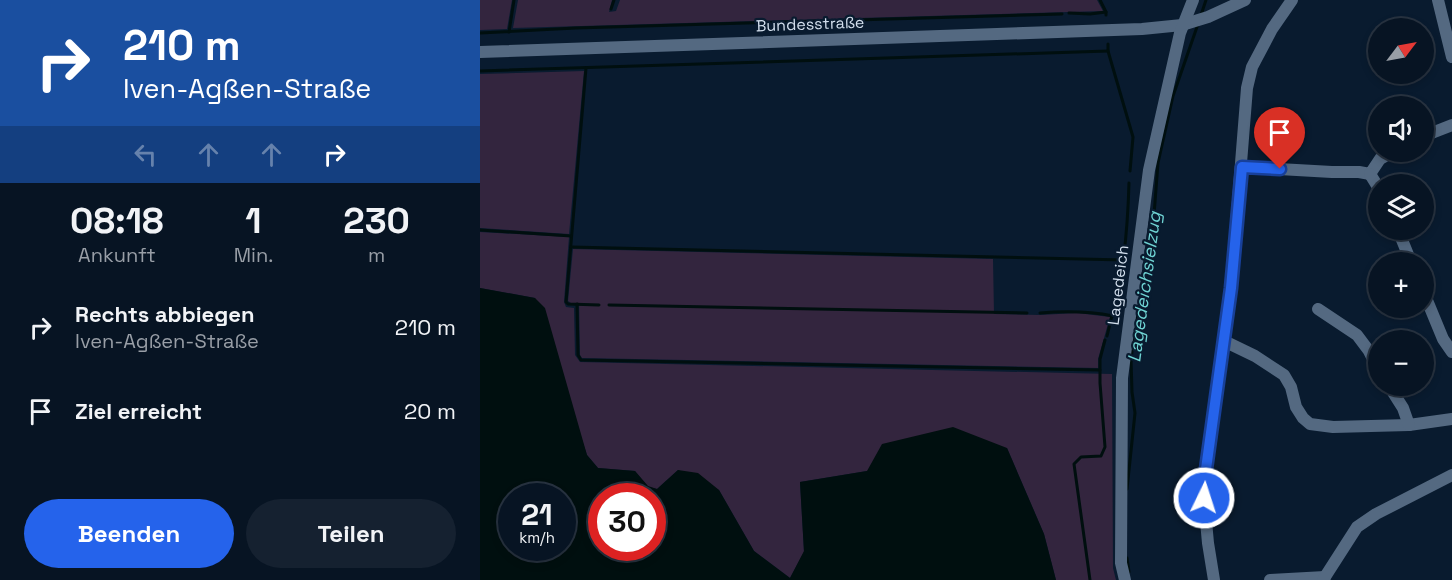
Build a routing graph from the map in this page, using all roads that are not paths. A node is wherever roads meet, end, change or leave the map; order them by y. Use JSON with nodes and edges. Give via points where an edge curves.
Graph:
{"nodes":[{"id":1,"x":1193,"y":0,"type":"edge"},
{"id":2,"x":1245,"y":0,"type":"edge"},
{"id":3,"x":1292,"y":0,"type":"edge"},
{"id":4,"x":1438,"y":0,"type":"edge"},
{"id":5,"x":1182,"y":25,"type":"junction"},
{"id":6,"x":480,"y":52,"type":"edge"},
{"id":7,"x":1452,"y":57,"type":"edge"},
{"id":8,"x":1452,"y":125,"type":"edge"},
{"id":9,"x":1434,"y":132,"type":"edge"},
{"id":10,"x":1378,"y":162,"type":"edge"},
{"id":11,"x":1242,"y":167,"type":"junction"},
{"id":12,"x":1370,"y":174,"type":"joint"},
{"id":13,"x":1318,"y":309,"type":"dead end"},
{"id":14,"x":1434,"y":317,"type":"edge"},
{"id":15,"x":1224,"y":341,"type":"junction"},
{"id":16,"x":1368,"y":350,"type":"edge"},
{"id":17,"x":1452,"y":352,"type":"edge"},
{"id":18,"x":1395,"y":396,"type":"edge"},
{"id":19,"x":1452,"y":419,"type":"edge"},
{"id":20,"x":1409,"y":425,"type":"junction"},
{"id":21,"x":1452,"y":475,"type":"edge"},
{"id":22,"x":1324,"y":578,"type":"edge"},
{"id":23,"x":1125,"y":580,"type":"edge"},
{"id":24,"x":1215,"y":580,"type":"edge"},
{"id":25,"x":1270,"y":580,"type":"edge"}],
"edges":[{"from":1,"to":5,"type":"street","name":"Lagedeich"},
{"from":2,"to":5,"type":"street","name":"Bundesstraße"},
{"from":3,"to":11,"type":"street","via":[[1252,67]]},
{"from":4,"to":7,"type":"street"},
{"from":5,"to":6,"type":"street","name":"Bundesstraße"},
{"from":5,"to":23,"type":"street","name":"Lagedeich","via":[[1149,170],[1122,378],[1121,562]]},
{"from":8,"to":9,"type":"street"},
{"from":10,"to":12,"type":"street"},
{"from":11,"to":12,"type":"street"},
{"from":11,"to":15,"type":"street"},
{"from":13,"to":16,"type":"street","via":[[1357,335]]},
{"from":14,"to":17,"type":"street"},
{"from":15,"to":20,"type":"street","via":[[1284,375],[1296,407],[1310,423],[1333,427]]},
{"from":15,"to":24,"type":"street","via":[[1204,498]]},
{"from":18,"to":20,"type":"street"},
{"from":19,"to":20,"type":"street"},
{"from":21,"to":22,"type":"street","via":[[1357,527]]},
{"from":22,"to":25,"type":"street"}]}
